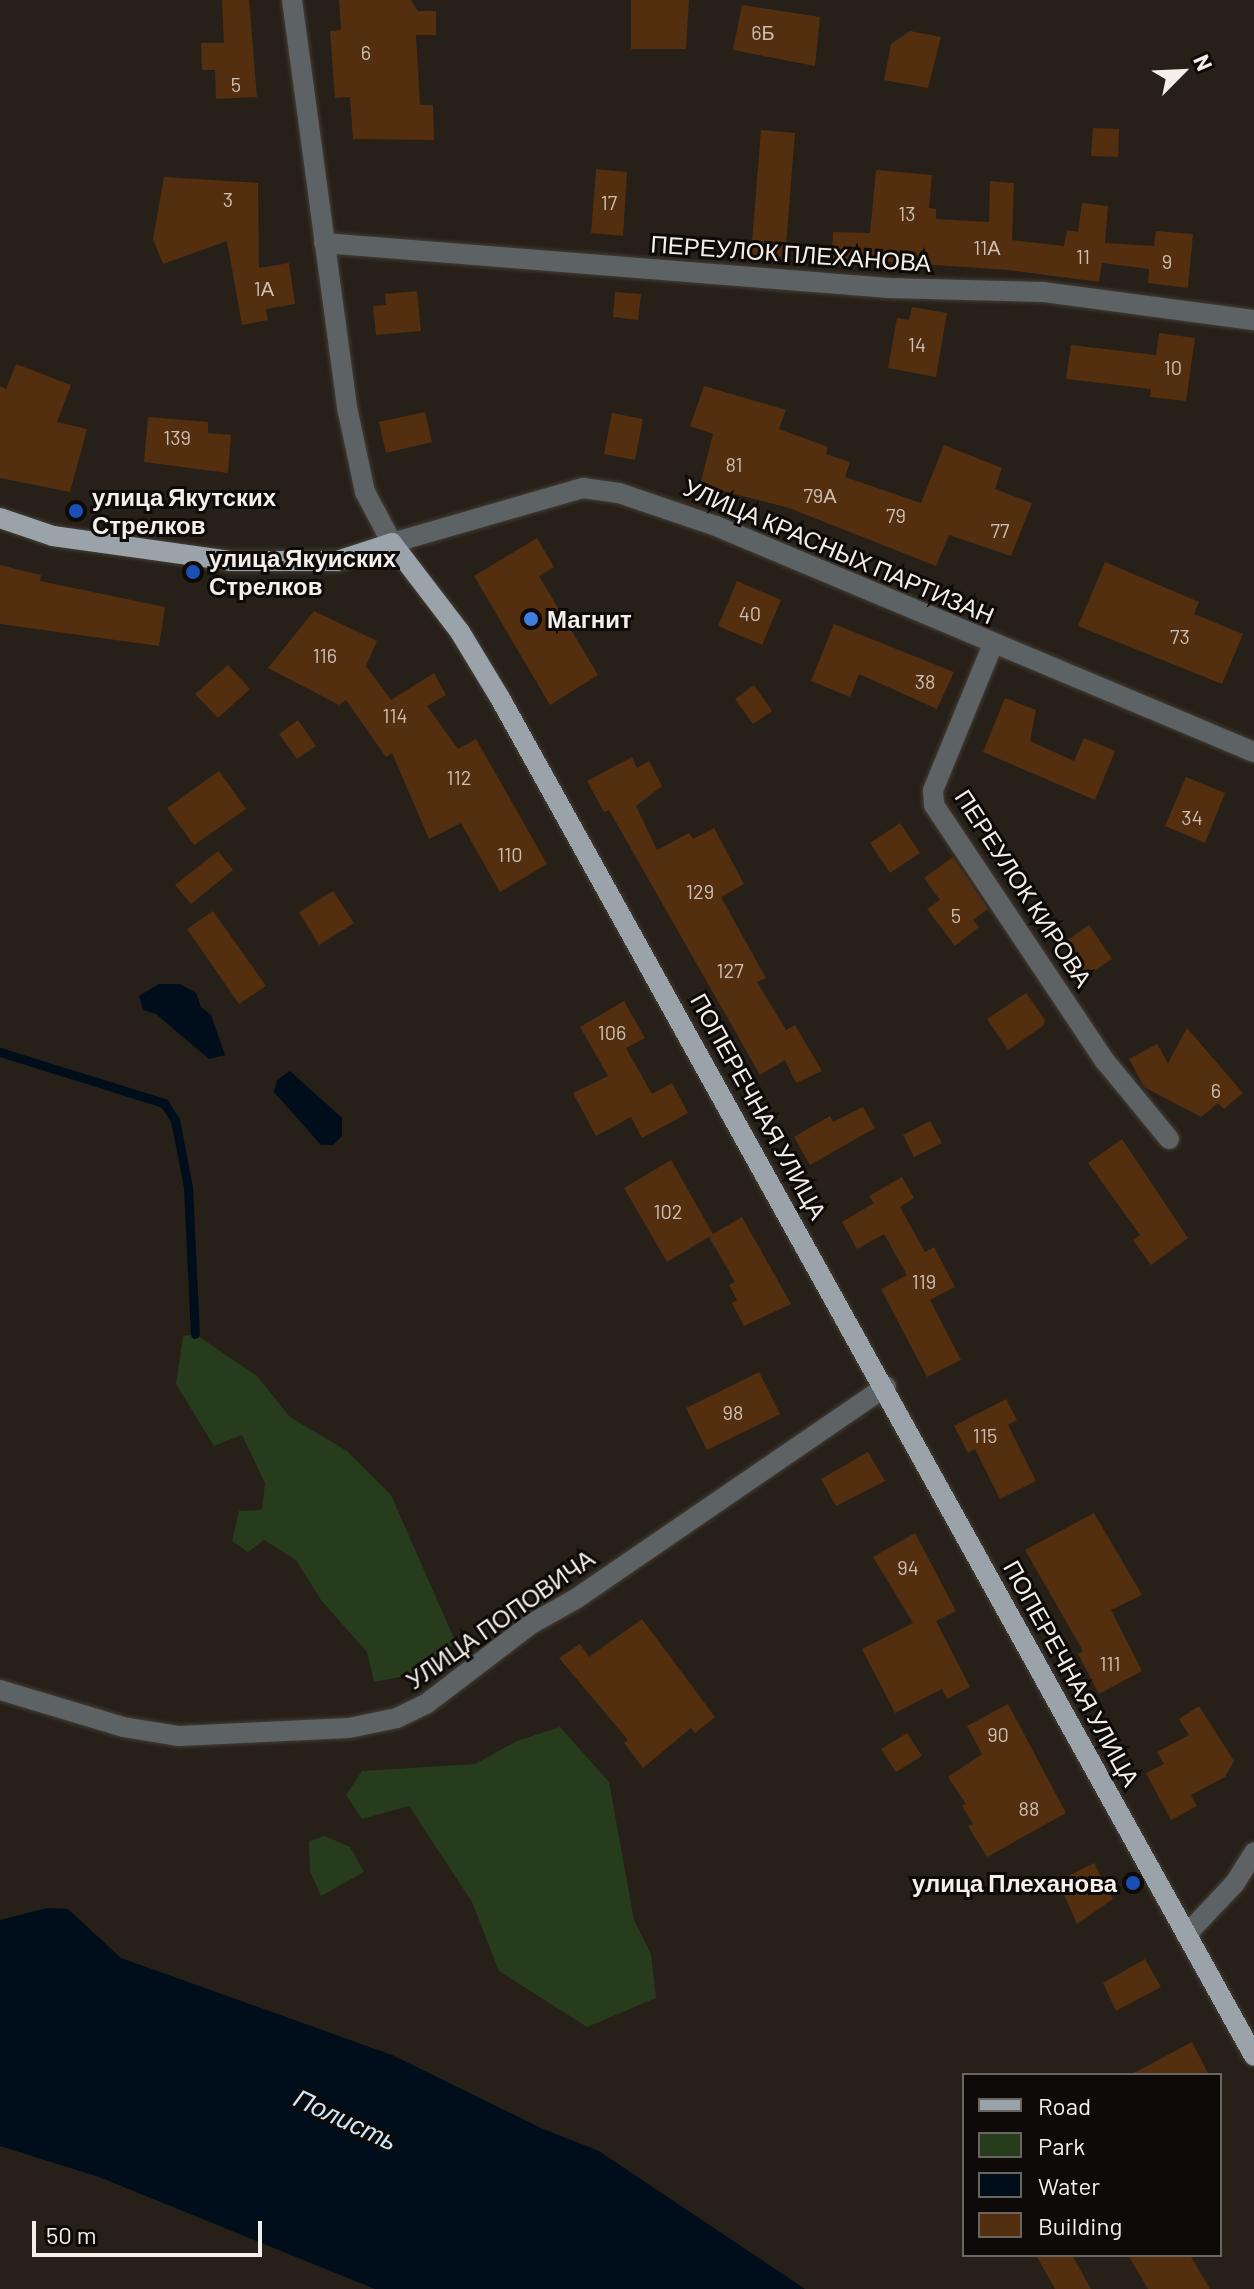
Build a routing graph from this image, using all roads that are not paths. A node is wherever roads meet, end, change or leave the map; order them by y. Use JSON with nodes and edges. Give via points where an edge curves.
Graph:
{"nodes":[{"id":1,"x":292,"y":0,"type":"edge"},
{"id":2,"x":324,"y":243,"type":"junction"},
{"id":3,"x":1254,"y":320,"type":"edge"},
{"id":4,"x":0,"y":518,"type":"edge"},
{"id":5,"x":392,"y":543,"type":"junction"},
{"id":6,"x":993,"y":644,"type":"junction"},
{"id":7,"x":1254,"y":752,"type":"edge"},
{"id":8,"x":1169,"y":1139,"type":"dead end"},
{"id":9,"x":886,"y":1386,"type":"junction"},
{"id":10,"x":0,"y":1690,"type":"edge"},
{"id":11,"x":1254,"y":1852,"type":"edge"},
{"id":12,"x":1186,"y":1935,"type":"junction"},
{"id":13,"x":1254,"y":2056,"type":"edge"}],
"edges":[{"from":1,"to":2,"type":"street"},
{"from":2,"to":3,"type":"street","name":"ПЕРЕУЛОК ПЛЕХАНОВА","via":[[889,288],[1043,292]]},
{"from":2,"to":5,"type":"street","via":[[365,492]]},
{"from":4,"to":5,"type":"main road","via":[[53,536],[230,561],[337,561]]},
{"from":5,"to":6,"type":"street","name":"УЛИЦА КРАСНЫХ ПАРТИЗАН","via":[[583,488],[619,493],[716,526]]},
{"from":5,"to":9,"type":"main road","name":"ПОПЕРЕЧНАЯ УЛИЦА","via":[[460,632],[500,698]]},
{"from":6,"to":7,"type":"street","name":"УЛИЦА КРАСНЫХ ПАРТИЗАН"},
{"from":6,"to":8,"type":"street","name":"ПЕРЕУЛОК КИРОВА","via":[[933,790],[934,805],[1105,1061]]},
{"from":9,"to":10,"type":"street","name":"УЛИЦА ПОПОВИЧА","via":[[574,1600],[531,1624],[426,1704],[397,1718],[349,1728],[179,1736],[123,1727]]},
{"from":9,"to":12,"type":"main road","name":"ПОПЕРЕЧНАЯ УЛИЦА"},
{"from":11,"to":12,"type":"street","via":[[1235,1883]]},
{"from":12,"to":13,"type":"main road","name":"ПОПЕРЕЧНАЯ УЛИЦА"}]}
